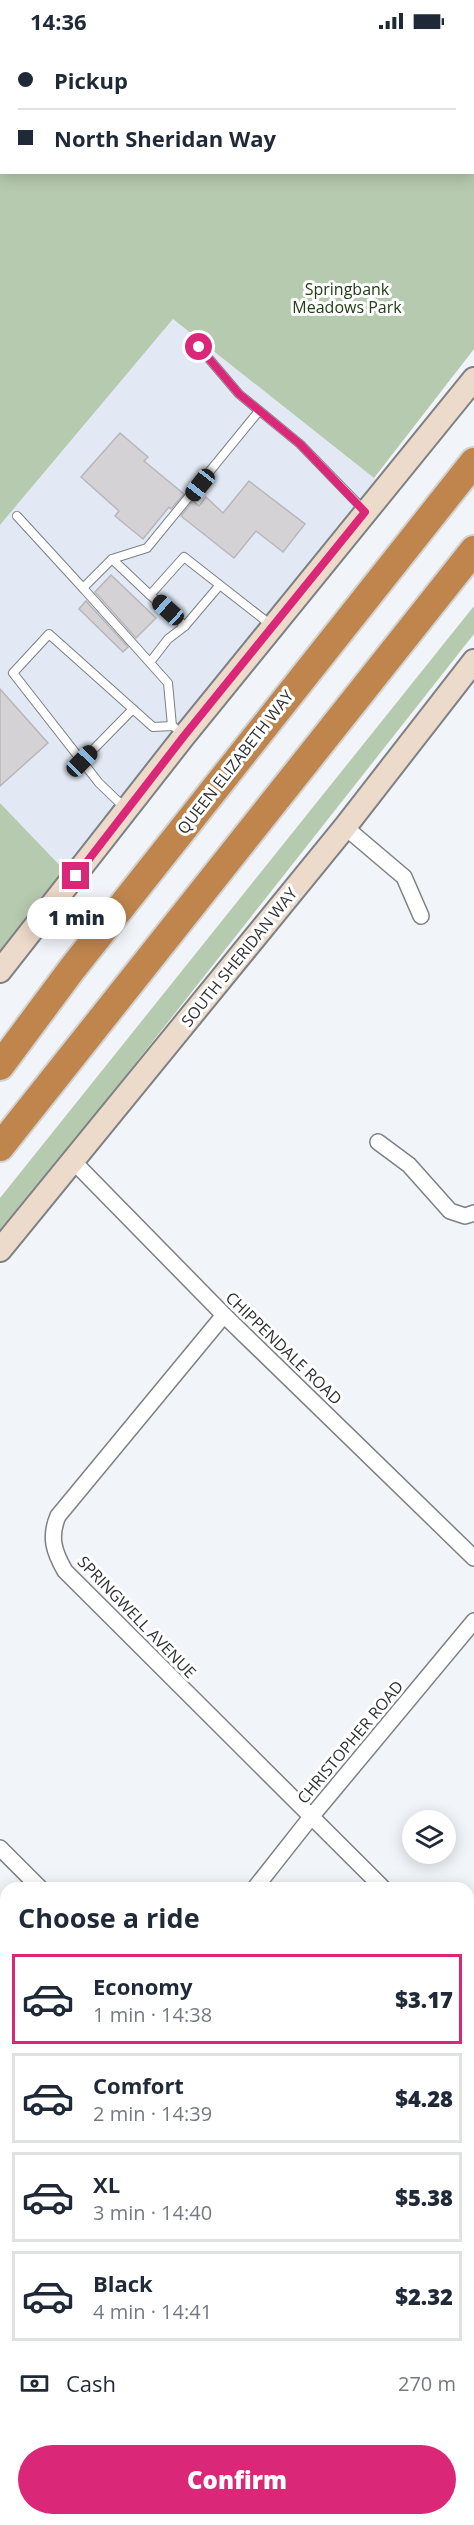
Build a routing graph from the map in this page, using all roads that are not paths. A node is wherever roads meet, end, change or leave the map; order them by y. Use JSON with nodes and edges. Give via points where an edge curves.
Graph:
{"nodes":[{"id":1,"x":199,"y":347,"type":"dead end"},
{"id":2,"x":474,"y":379,"type":"edge"},
{"id":3,"x":259,"y":411,"type":"junction"},
{"id":4,"x":474,"y":462,"type":"edge"},
{"id":5,"x":365,"y":512,"type":"junction"},
{"id":6,"x":17,"y":516,"type":"dead end"},
{"id":7,"x":474,"y":550,"type":"edge"},
{"id":8,"x":112,"y":559,"type":"junction"},
{"id":9,"x":219,"y":586,"type":"junction"},
{"id":10,"x":82,"y":588,"type":"junction"},
{"id":11,"x":150,"y":595,"type":"junction"},
{"id":12,"x":185,"y":626,"type":"junction"},
{"id":13,"x":272,"y":626,"type":"junction"},
{"id":14,"x":151,"y":661,"type":"junction"},
{"id":15,"x":474,"y":661,"type":"edge"},
{"id":16,"x":133,"y":709,"type":"junction"},
{"id":17,"x":178,"y":731,"type":"junction"},
{"id":18,"x":82,"y":761,"type":"junction"},
{"id":19,"x":127,"y":810,"type":"junction"},
{"id":20,"x":345,"y":827,"type":"junction"},
{"id":21,"x":421,"y":916,"type":"dead end"},
{"id":22,"x":72,"y":969,"type":"junction"},
{"id":23,"x":0,"y":971,"type":"edge"},
{"id":24,"x":0,"y":1044,"type":"edge"},
{"id":25,"x":0,"y":1066,"type":"edge"},
{"id":26,"x":378,"y":1142,"type":"dead end"},
{"id":27,"x":0,"y":1147,"type":"edge"},
{"id":28,"x":73,"y":1161,"type":"junction"},
{"id":29,"x":474,"y":1213,"type":"edge"},
{"id":30,"x":0,"y":1250,"type":"edge"},
{"id":31,"x":224,"y":1315,"type":"junction"},
{"id":32,"x":474,"y":1558,"type":"edge"},
{"id":33,"x":474,"y":1621,"type":"edge"},
{"id":34,"x":311,"y":1817,"type":"junction"},
{"id":35,"x":0,"y":1848,"type":"edge"},
{"id":36,"x":34,"y":1882,"type":"edge"},
{"id":37,"x":260,"y":1882,"type":"edge"},
{"id":38,"x":377,"y":1882,"type":"edge"}],
"edges":[{"from":1,"to":3,"type":"lane"},
{"from":2,"to":5,"type":"street"},
{"from":3,"to":5,"type":"lane","via":[[300,444]]},
{"from":3,"to":8,"type":"lane","via":[[147,548]]},
{"from":4,"to":22,"type":"highway","name":"QUEEN ELIZABETH WAY"},
{"from":5,"to":13,"type":"street"},
{"from":6,"to":10,"type":"lane"},
{"from":7,"to":27,"type":"highway"},
{"from":8,"to":10,"type":"lane"},
{"from":8,"to":11,"type":"lane"},
{"from":9,"to":11,"type":"lane","via":[[184,557]]},
{"from":9,"to":12,"type":"lane"},
{"from":9,"to":13,"type":"lane"},
{"from":10,"to":14,"type":"lane"},
{"from":11,"to":12,"type":"lane"},
{"from":12,"to":14,"type":"lane","via":[[168,639]]},
{"from":13,"to":17,"type":"street"},
{"from":14,"to":17,"type":"lane","via":[[168,683]]},
{"from":15,"to":20,"type":"street","name":"SOUTH SHERIDAN WAY"},
{"from":16,"to":17,"type":"lane","via":[[153,727]]},
{"from":16,"to":18,"type":"lane"},
{"from":16,"to":18,"type":"lane","via":[[49,634],[13,673]]},
{"from":17,"to":19,"type":"street"},
{"from":18,"to":19,"type":"lane"},
{"from":19,"to":23,"type":"street"},
{"from":20,"to":21,"type":"street","via":[[404,877]]},
{"from":20,"to":28,"type":"street","name":"SOUTH SHERIDAN WAY"},
{"from":22,"to":24,"type":"highway"},
{"from":22,"to":25,"type":"highway","name":"QUEEN ELIZABETH WAY"},
{"from":26,"to":29,"type":"street","via":[[409,1165],[450,1211],[465,1216]]},
{"from":28,"to":30,"type":"street","name":"SOUTH SHERIDAN WAY"},
{"from":28,"to":31,"type":"street","name":"CHIPPENDALE ROAD"},
{"from":31,"to":32,"type":"street","name":"CHIPPENDALE ROAD"},
{"from":31,"to":34,"type":"street","name":"SPRINGWELL AVENUE","via":[[58,1516],[52,1529],[55,1553],[65,1571]]},
{"from":33,"to":34,"type":"street","name":"CHRISTOPHER ROAD"},
{"from":34,"to":37,"type":"street","name":"CHRISTOPHER ROAD"},
{"from":34,"to":38,"type":"street","name":"SPRINGWELL AVENUE"},
{"from":35,"to":36,"type":"street"}]}
